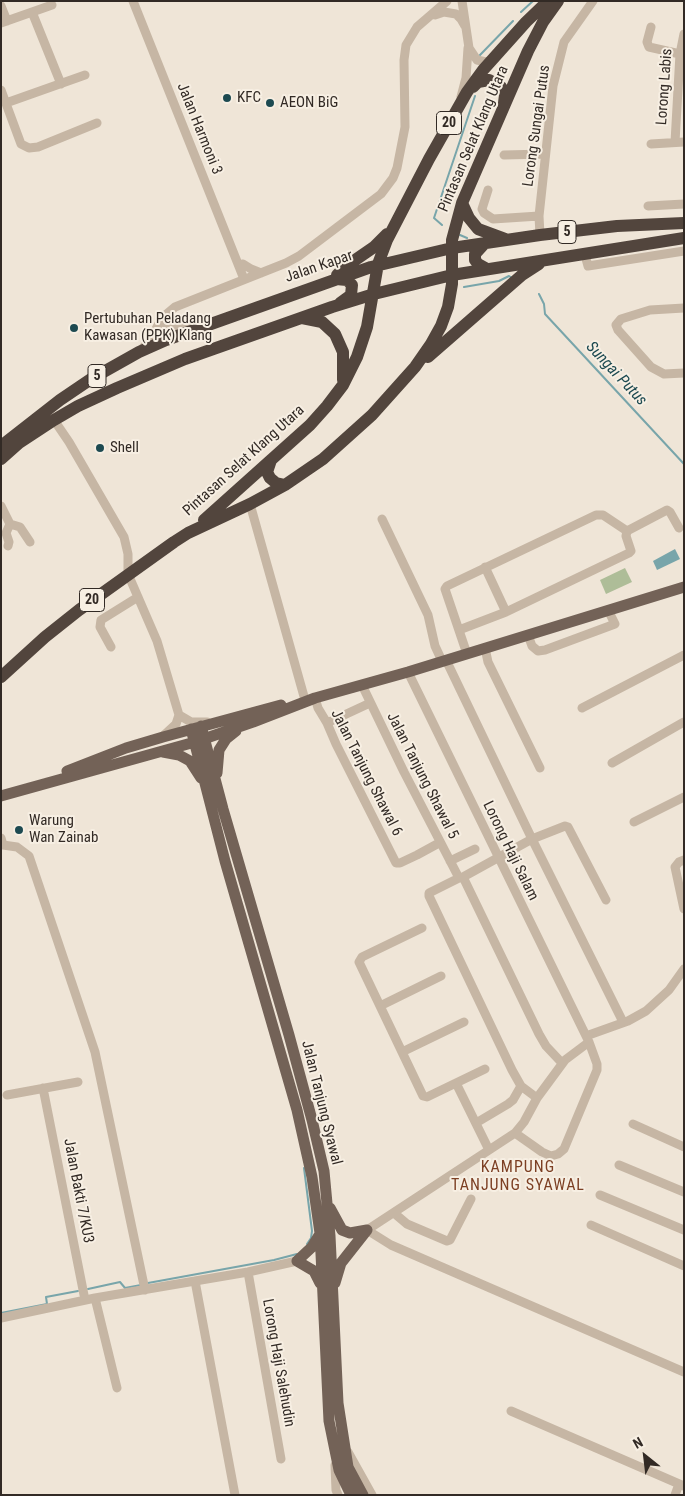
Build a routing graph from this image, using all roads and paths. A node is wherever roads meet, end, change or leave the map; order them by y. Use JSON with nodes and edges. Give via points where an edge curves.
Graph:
{"nodes":[{"id":1,"x":133,"y":1,"type":"edge"},
{"id":2,"x":138,"y":1,"type":"edge"},
{"id":3,"x":447,"y":1,"type":"edge"},
{"id":4,"x":462,"y":1,"type":"edge"},
{"id":5,"x":548,"y":1,"type":"edge"},
{"id":6,"x":558,"y":1,"type":"edge"},
{"id":7,"x":593,"y":1,"type":"edge"},
{"id":8,"x":52,"y":5,"type":"dead end"},
{"id":9,"x":1,"y":6,"type":"edge"},
{"id":10,"x":32,"y":12,"type":"junction"},
{"id":11,"x":426,"y":19,"type":"junction"},
{"id":12,"x":4,"y":22,"type":"edge"},
{"id":13,"x":145,"y":23,"type":"junction"},
{"id":14,"x":651,"y":27,"type":"dead end"},
{"id":15,"x":467,"y":29,"type":"junction"},
{"id":16,"x":683,"y":37,"type":"edge"},
{"id":17,"x":468,"y":48,"type":"junction"},
{"id":18,"x":680,"y":54,"type":"junction"},
{"id":19,"x":493,"y":58,"type":"junction"},
{"id":20,"x":522,"y":67,"type":"junction"},
{"id":21,"x":85,"y":75,"type":"dead end"},
{"id":22,"x":61,"y":84,"type":"junction"},
{"id":23,"x":1,"y":90,"type":"edge"},
{"id":24,"x":467,"y":92,"type":"junction"},
{"id":25,"x":6,"y":103,"type":"junction"},
{"id":26,"x":504,"y":103,"type":"junction"},
{"id":27,"x":458,"y":107,"type":"junction"},
{"id":28,"x":97,"y":123,"type":"dead end"},
{"id":29,"x":680,"y":142,"type":"edge"},
{"id":30,"x":651,"y":144,"type":"dead end"},
{"id":31,"x":504,"y":154,"type":"dead end"},
{"id":32,"x":545,"y":154,"type":"junction"},
{"id":33,"x":488,"y":190,"type":"dead end"},
{"id":34,"x":462,"y":203,"type":"junction"},
{"id":35,"x":684,"y":204,"type":"edge"},
{"id":36,"x":648,"y":206,"type":"dead end"},
{"id":37,"x":662,"y":206,"type":"junction"},
{"id":38,"x":539,"y":216,"type":"junction"},
{"id":39,"x":684,"y":223,"type":"edge"},
{"id":40,"x":660,"y":224,"type":"junction"},
{"id":41,"x":393,"y":226,"type":"junction"},
{"id":42,"x":540,"y":235,"type":"junction"},
{"id":43,"x":684,"y":238,"type":"edge"},
{"id":44,"x":509,"y":240,"type":"junction"},
{"id":45,"x":485,"y":243,"type":"junction"},
{"id":46,"x":452,"y":248,"type":"junction"},
{"id":47,"x":684,"y":252,"type":"edge"},
{"id":48,"x":585,"y":255,"type":"junction"},
{"id":49,"x":543,"y":262,"type":"junction"},
{"id":50,"x":378,"y":264,"type":"junction"},
{"id":51,"x":241,"y":266,"type":"junction"},
{"id":52,"x":487,"y":269,"type":"junction"},
{"id":53,"x":261,"y":273,"type":"junction"},
{"id":54,"x":452,"y":275,"type":"junction"},
{"id":55,"x":247,"y":278,"type":"junction"},
{"id":56,"x":334,"y":279,"type":"junction"},
{"id":57,"x":230,"y":285,"type":"junction"},
{"id":58,"x":374,"y":294,"type":"junction"},
{"id":59,"x":332,"y":307,"type":"junction"},
{"id":60,"x":684,"y":308,"type":"edge"},
{"id":61,"x":162,"y":318,"type":"junction"},
{"id":62,"x":302,"y":318,"type":"junction"},
{"id":63,"x":204,"y":326,"type":"junction"},
{"id":64,"x":139,"y":352,"type":"junction"},
{"id":65,"x":415,"y":367,"type":"junction"},
{"id":66,"x":684,"y":373,"type":"edge"},
{"id":67,"x":343,"y":385,"type":"junction"},
{"id":68,"x":54,"y":420,"type":"junction"},
{"id":69,"x":1,"y":446,"type":"edge"},
{"id":70,"x":1,"y":459,"type":"edge"},
{"id":71,"x":271,"y":460,"type":"junction"},
{"id":72,"x":286,"y":485,"type":"junction"},
{"id":73,"x":250,"y":504,"type":"junction"},
{"id":74,"x":1,"y":506,"type":"edge"},
{"id":75,"x":382,"y":519,"type":"dead end"},
{"id":76,"x":10,"y":524,"type":"junction"},
{"id":77,"x":679,"y":528,"type":"dead end"},
{"id":78,"x":190,"y":531,"type":"junction"},
{"id":79,"x":627,"y":532,"type":"junction"},
{"id":80,"x":30,"y":542,"type":"dead end"},
{"id":81,"x":8,"y":546,"type":"dead end"},
{"id":82,"x":485,"y":567,"type":"junction"},
{"id":83,"x":128,"y":574,"type":"junction"},
{"id":84,"x":684,"y":587,"type":"edge"},
{"id":85,"x":138,"y":597,"type":"junction"},
{"id":86,"x":608,"y":610,"type":"junction"},
{"id":87,"x":506,"y":612,"type":"junction"},
{"id":88,"x":460,"y":630,"type":"junction"},
{"id":89,"x":528,"y":635,"type":"junction"},
{"id":90,"x":111,"y":647,"type":"dead end"},
{"id":91,"x":485,"y":648,"type":"junction"},
{"id":92,"x":466,"y":654,"type":"junction"},
{"id":93,"x":684,"y":655,"type":"edge"},
{"id":94,"x":444,"y":661,"type":"junction"},
{"id":95,"x":408,"y":672,"type":"junction"},
{"id":96,"x":1,"y":677,"type":"edge"},
{"id":97,"x":362,"y":685,"type":"junction"},
{"id":98,"x":310,"y":699,"type":"junction"},
{"id":99,"x":370,"y":703,"type":"junction"},
{"id":100,"x":582,"y":708,"type":"dead end"},
{"id":101,"x":179,"y":715,"type":"junction"},
{"id":102,"x":225,"y":719,"type":"junction"},
{"id":103,"x":253,"y":722,"type":"junction"},
{"id":104,"x":684,"y":722,"type":"edge"},
{"id":105,"x":327,"y":723,"type":"junction"},
{"id":106,"x":196,"y":727,"type":"junction"},
{"id":107,"x":163,"y":737,"type":"junction"},
{"id":108,"x":200,"y":740,"type":"junction"},
{"id":109,"x":156,"y":752,"type":"junction"},
{"id":110,"x":612,"y":763,"type":"dead end"},
{"id":111,"x":540,"y":768,"type":"dead end"},
{"id":112,"x":213,"y":787,"type":"junction"},
{"id":113,"x":1,"y":795,"type":"edge"},
{"id":114,"x":684,"y":797,"type":"edge"},
{"id":115,"x":634,"y":822,"type":"dead end"},
{"id":116,"x":1,"y":838,"type":"edge"},
{"id":117,"x":532,"y":839,"type":"junction"},
{"id":118,"x":439,"y":843,"type":"junction"},
{"id":119,"x":475,"y":849,"type":"dead end"},
{"id":120,"x":498,"y":857,"type":"junction"},
{"id":121,"x":684,"y":860,"type":"edge"},
{"id":122,"x":450,"y":861,"type":"junction"},
{"id":123,"x":461,"y":878,"type":"junction"},
{"id":124,"x":606,"y":900,"type":"dead end"},
{"id":125,"x":684,"y":908,"type":"edge"},
{"id":126,"x":422,"y":928,"type":"dead end"},
{"id":127,"x":684,"y":969,"type":"edge"},
{"id":128,"x":440,"y":976,"type":"dead end"},
{"id":129,"x":380,"y":1006,"type":"junction"},
{"id":130,"x":464,"y":1022,"type":"dead end"},
{"id":131,"x":623,"y":1022,"type":"junction"},
{"id":132,"x":587,"y":1040,"type":"junction"},
{"id":133,"x":402,"y":1052,"type":"junction"},
{"id":134,"x":562,"y":1063,"type":"junction"},
{"id":135,"x":485,"y":1070,"type":"dead end"},
{"id":136,"x":78,"y":1082,"type":"dead end"},
{"id":137,"x":456,"y":1083,"type":"junction"},
{"id":138,"x":521,"y":1086,"type":"junction"},
{"id":139,"x":44,"y":1088,"type":"junction"},
{"id":140,"x":7,"y":1094,"type":"dead end"},
{"id":141,"x":537,"y":1098,"type":"junction"},
{"id":142,"x":476,"y":1122,"type":"junction"},
{"id":143,"x":634,"y":1124,"type":"dead end"},
{"id":144,"x":515,"y":1133,"type":"junction"},
{"id":145,"x":684,"y":1147,"type":"edge"},
{"id":146,"x":489,"y":1150,"type":"junction"},
{"id":147,"x":619,"y":1165,"type":"dead end"},
{"id":148,"x":684,"y":1192,"type":"edge"},
{"id":149,"x":600,"y":1195,"type":"dead end"},
{"id":150,"x":326,"y":1200,"type":"junction"},
{"id":151,"x":472,"y":1200,"type":"dead end"},
{"id":152,"x":394,"y":1213,"type":"junction"},
{"id":153,"x":591,"y":1225,"type":"dead end"},
{"id":154,"x":368,"y":1230,"type":"junction"},
{"id":155,"x":684,"y":1230,"type":"edge"},
{"id":156,"x":320,"y":1233,"type":"junction"},
{"id":157,"x":297,"y":1261,"type":"junction"},
{"id":158,"x":684,"y":1266,"type":"edge"},
{"id":159,"x":248,"y":1272,"type":"junction"},
{"id":160,"x":195,"y":1281,"type":"junction"},
{"id":161,"x":327,"y":1289,"type":"junction"},
{"id":162,"x":146,"y":1290,"type":"junction"},
{"id":163,"x":95,"y":1298,"type":"junction"},
{"id":164,"x":85,"y":1300,"type":"junction"},
{"id":165,"x":1,"y":1318,"type":"edge"},
{"id":166,"x":684,"y":1372,"type":"edge"},
{"id":167,"x":117,"y":1388,"type":"dead end"},
{"id":168,"x":511,"y":1411,"type":"dead end"},
{"id":169,"x":339,"y":1446,"type":"junction"},
{"id":170,"x":281,"y":1459,"type":"dead end"},
{"id":171,"x":682,"y":1485,"type":"edge"},
{"id":172,"x":352,"y":1493,"type":"edge"},
{"id":173,"x":235,"y":1495,"type":"edge"},
{"id":174,"x":372,"y":1495,"type":"edge"},
{"id":175,"x":675,"y":1495,"type":"edge"}],
"edges":[{"from":1,"to":13,"type":"street","name":"Jalan Harmoni 3"},
{"from":2,"to":13,"type":"street","name":"Jalan Harmoni 3"},
{"from":3,"to":11,"type":"street"},
{"from":4,"to":15,"type":"street"},
{"from":5,"to":19,"type":"highway","name":"Pintasan Selat Klang Utara","number":"20"},
{"from":6,"to":20,"type":"highway","name":"Pintasan Selat Klang Utara","number":"20","via":[[543,22]]},
{"from":7,"to":32,"type":"street","name":"Lorong Sungai Putus","via":[[564,42],[553,86]]},
{"from":8,"to":10,"type":"street"},
{"from":9,"to":12,"type":"street"},
{"from":10,"to":12,"type":"street"},
{"from":10,"to":22,"type":"street"},
{"from":11,"to":15,"type":"street","via":[[438,13],[451,12]]},
{"from":11,"to":53,"type":"street","via":[[406,45],[405,127],[397,168],[388,186],[299,256]]},
{"from":13,"to":51,"type":"street","name":"Jalan Harmoni 3"},
{"from":14,"to":18,"type":"street","via":[[648,45]]},
{"from":15,"to":17,"type":"street"},
{"from":16,"to":18,"type":"street","name":"Lorong Labis"},
{"from":17,"to":19,"type":"street","via":[[481,62]]},
{"from":17,"to":27,"type":"street","via":[[466,78]]},
{"from":18,"to":29,"type":"street","name":"Lorong Labis"},
{"from":19,"to":20,"type":"highway","via":[[496,76],[502,78],[514,75]]},
{"from":19,"to":24,"type":"highway","name":"Pintasan Selat Klang Utara","number":"20"},
{"from":20,"to":26,"type":"highway","name":"Pintasan Selat Klang Utara","number":"20"},
{"from":21,"to":22,"type":"street"},
{"from":22,"to":25,"type":"street"},
{"from":23,"to":25,"type":"street"},
{"from":24,"to":26,"type":"highway","via":[[478,82],[489,80],[501,88],[505,95]]},
{"from":24,"to":27,"type":"highway","name":"Pintasan Selat Klang Utara","number":"20"},
{"from":25,"to":28,"type":"street","via":[[21,144],[29,148]]},
{"from":26,"to":34,"type":"highway","name":"Pintasan Selat Klang Utara","number":"20"},
{"from":27,"to":41,"type":"highway","name":"Pintasan Selat Klang Utara","number":"20"},
{"from":29,"to":30,"type":"street"},
{"from":31,"to":32,"type":"street"},
{"from":32,"to":38,"type":"street","name":"Lorong Sungai Putus"},
{"from":33,"to":38,"type":"street","via":[[482,209],[492,219]]},
{"from":34,"to":44,"type":"highway","via":[[468,218],[478,229]]},
{"from":34,"to":46,"type":"highway","name":"Pintasan Selat Klang Utara","number":"20","via":[[454,227]]},
{"from":35,"to":37,"type":"street"},
{"from":36,"to":37,"type":"street"},
{"from":37,"to":40,"type":"street"},
{"from":38,"to":42,"type":"street","name":"Lorong Sungai Putus"},
{"from":39,"to":40,"type":"highway","name":"Jalan Kapar","number":"5"},
{"from":40,"to":42,"type":"highway","name":"Jalan Kapar","number":"5"},
{"from":41,"to":50,"type":"highway","name":"Pintasan Selat Klang Utara","number":"20"},
{"from":41,"to":56,"type":"highway","via":[[374,247]]},
{"from":42,"to":44,"type":"highway","name":"Jalan Kapar","number":"5"},
{"from":43,"to":48,"type":"highway","number":"5"},
{"from":44,"to":45,"type":"highway","name":"Jalan Kapar","number":"5"},
{"from":45,"to":46,"type":"highway","name":"Jalan Kapar","number":"5"},
{"from":45,"to":52,"type":"highway","via":[[475,254],[475,260]]},
{"from":46,"to":50,"type":"highway","name":"Jalan Kapar","number":"5"},
{"from":46,"to":54,"type":"highway","name":"Pintasan Selat Klang Utara","number":"20"},
{"from":47,"to":48,"type":"street","via":[[588,266]]},
{"from":48,"to":49,"type":"highway","number":"5"},
{"from":49,"to":52,"type":"highway","number":"5"},
{"from":49,"to":65,"type":"highway","via":[[522,275]]},
{"from":50,"to":56,"type":"highway","name":"Jalan Kapar","number":"5"},
{"from":50,"to":58,"type":"highway","name":"Pintasan Selat Klang Utara","number":"20"},
{"from":51,"to":53,"type":"street"},
{"from":51,"to":55,"type":"street","name":"Jalan Harmoni 3"},
{"from":51,"to":57,"type":"street","via":[[238,277]]},
{"from":52,"to":54,"type":"highway","number":"5"},
{"from":53,"to":55,"type":"street"},
{"from":54,"to":58,"type":"highway","number":"5"},
{"from":54,"to":65,"type":"highway","name":"Pintasan Selat Klang Utara","number":"20","via":[[448,307],[441,326]]},
{"from":55,"to":57,"type":"street"},
{"from":56,"to":59,"type":"highway","via":[[347,280],[353,290],[352,295]]},
{"from":56,"to":63,"type":"highway","name":"Jalan Kapar","number":"5"},
{"from":57,"to":61,"type":"street","via":[[175,306]]},
{"from":58,"to":59,"type":"highway","number":"5"},
{"from":58,"to":67,"type":"highway","name":"Pintasan Selat Klang Utara","number":"20","via":[[357,358]]},
{"from":59,"to":62,"type":"highway","number":"5"},
{"from":60,"to":66,"type":"street","via":[[650,310],[621,319],[616,325],[651,367],[664,374]]},
{"from":61,"to":63,"type":"street","via":[[176,329]]},
{"from":61,"to":64,"type":"street"},
{"from":62,"to":67,"type":"highway","via":[[322,322],[335,334],[343,352]]},
{"from":62,"to":68,"type":"highway","number":"5","via":[[185,358],[102,394]]},
{"from":63,"to":64,"type":"highway","name":"Jalan Kapar","number":"5"},
{"from":64,"to":69,"type":"highway","name":"Jalan Kapar","number":"5","via":[[60,400]]},
{"from":65,"to":72,"type":"highway","name":"Pintasan Selat Klang Utara","number":"20","via":[[346,439]]},
{"from":67,"to":71,"type":"highway","name":"Pintasan Selat Klang Utara","number":"20","via":[[310,425]]},
{"from":68,"to":70,"type":"highway","number":"5"},
{"from":68,"to":83,"type":"street","via":[[120,530],[128,554]]},
{"from":71,"to":72,"type":"highway","via":[[267,472],[270,478]]},
{"from":71,"to":78,"type":"highway","name":"Pintasan Selat Klang Utara","number":"20"},
{"from":72,"to":73,"type":"highway","name":"Pintasan Selat Klang Utara","number":"20"},
{"from":73,"to":78,"type":"highway","name":"Pintasan Selat Klang Utara","number":"20"},
{"from":73,"to":98,"type":"street","name":"Jalan Tanjung Shawal 6"},
{"from":74,"to":76,"type":"street"},
{"from":75,"to":94,"type":"street","via":[[428,616],[435,646]]},
{"from":76,"to":80,"type":"street","via":[[20,526]]},
{"from":76,"to":81,"type":"street","via":[[6,533]]},
{"from":77,"to":79,"type":"street","via":[[667,510]]},
{"from":78,"to":83,"type":"highway","name":"Pintasan Selat Klang Utara","number":"20"},
{"from":79,"to":82,"type":"street","via":[[603,515],[596,515]]},
{"from":79,"to":87,"type":"street","via":[[631,551]]},
{"from":82,"to":87,"type":"street"},
{"from":82,"to":88,"type":"street","via":[[445,589]]},
{"from":83,"to":85,"type":"street"},
{"from":83,"to":96,"type":"highway","name":"Pintasan Selat Klang Utara","number":"20","via":[[49,634]]},
{"from":84,"to":86,"type":"main road"},
{"from":85,"to":90,"type":"street","via":[[101,620],[100,627]]},
{"from":85,"to":101,"type":"street","via":[[156,641]]},
{"from":86,"to":89,"type":"main road"},
{"from":86,"to":89,"type":"street","via":[[616,624],[545,650],[532,646]]},
{"from":87,"to":88,"type":"street"},
{"from":88,"to":92,"type":"street"},
{"from":89,"to":91,"type":"main road"},
{"from":91,"to":92,"type":"main road"},
{"from":91,"to":111,"type":"street","via":[[488,662]]},
{"from":92,"to":94,"type":"main road"},
{"from":93,"to":100,"type":"street"},
{"from":94,"to":95,"type":"main road"},
{"from":94,"to":117,"type":"street"},
{"from":95,"to":97,"type":"main road"},
{"from":95,"to":120,"type":"street","name":"Lorong Haji Salam"},
{"from":97,"to":98,"type":"main road"},
{"from":97,"to":99,"type":"street","name":"Jalan Tanjung Shawal 5"},
{"from":98,"to":102,"type":"main road"},
{"from":98,"to":103,"type":"main road"},
{"from":98,"to":105,"type":"street","name":"Jalan Tanjung Shawal 6"},
{"from":99,"to":105,"type":"street"},
{"from":99,"to":118,"type":"street","name":"Jalan Tanjung Shawal 5"},
{"from":101,"to":102,"type":"street","via":[[197,723]]},
{"from":101,"to":107,"type":"street","via":[[176,724]]},
{"from":102,"to":106,"type":"main road"},
{"from":103,"to":108,"type":"main road"},
{"from":103,"to":112,"type":"main road","via":[[226,738],[219,750]]},
{"from":104,"to":110,"type":"street"},
{"from":105,"to":118,"type":"street","name":"Jalan Tanjung Shawal 6","via":[[396,863]]},
{"from":106,"to":107,"type":"main road"},
{"from":106,"to":108,"type":"main road","name":"Jalan Tanjung Syawal"},
{"from":107,"to":113,"type":"main road"},
{"from":108,"to":109,"type":"main road"},
{"from":108,"to":112,"type":"main road","name":"Jalan Tanjung Syawal"},
{"from":109,"to":112,"type":"main road","via":[[179,755],[190,761]]},
{"from":109,"to":113,"type":"main road"},
{"from":112,"to":150,"type":"main road","name":"Jalan Tanjung Syawal","via":[[311,1117],[324,1171]]},
{"from":112,"to":156,"type":"main road","name":"Jalan Tanjung Syawal","via":[[225,861],[297,1110]]},
{"from":114,"to":115,"type":"street"},
{"from":116,"to":162,"type":"street","via":[[4,845],[29,856],[95,1052]]},
{"from":117,"to":120,"type":"street"},
{"from":117,"to":124,"type":"street","via":[[568,826]]},
{"from":117,"to":131,"type":"street"},
{"from":118,"to":122,"type":"street","name":"Jalan Tanjung Shawal 5"},
{"from":119,"to":122,"type":"street"},
{"from":120,"to":123,"type":"street"},
{"from":120,"to":132,"type":"street","name":"Lorong Haji Salam"},
{"from":121,"to":125,"type":"street","via":[[675,867]]},
{"from":122,"to":123,"type":"street","name":"Jalan Tanjung Shawal 5"},
{"from":123,"to":134,"type":"street","name":"Jalan Tanjung Shawal 5","via":[[539,1034]]},
{"from":123,"to":138,"type":"street","via":[[431,891],[429,896]]},
{"from":126,"to":129,"type":"street","via":[[359,959]]},
{"from":127,"to":131,"type":"street","via":[[658,1001]]},
{"from":128,"to":129,"type":"street"},
{"from":129,"to":133,"type":"street"},
{"from":130,"to":133,"type":"street"},
{"from":131,"to":132,"type":"street"},
{"from":132,"to":134,"type":"street"},
{"from":132,"to":144,"type":"street","name":"Lorong Haji Salam","via":[[598,1070],[564,1149],[551,1156]]},
{"from":133,"to":137,"type":"street","via":[[425,1097]]},
{"from":134,"to":141,"type":"street"},
{"from":135,"to":137,"type":"street"},
{"from":136,"to":139,"type":"street"},
{"from":137,"to":142,"type":"street"},
{"from":138,"to":141,"type":"street"},
{"from":138,"to":142,"type":"street","via":[[508,1104]]},
{"from":139,"to":140,"type":"street"},
{"from":139,"to":164,"type":"street","name":"Jalan Bakti 7/KU3"},
{"from":141,"to":144,"type":"street"},
{"from":142,"to":146,"type":"street"},
{"from":143,"to":145,"type":"street"},
{"from":144,"to":146,"type":"street"},
{"from":146,"to":152,"type":"street"},
{"from":147,"to":148,"type":"street"},
{"from":149,"to":155,"type":"street"},
{"from":150,"to":154,"type":"main road","via":[[342,1230],[350,1233]]},
{"from":150,"to":161,"type":"main road","name":"Jalan Tanjung Syawal","via":[[330,1236]]},
{"from":151,"to":152,"type":"street","via":[[448,1241],[407,1224]]},
{"from":152,"to":154,"type":"street"},
{"from":153,"to":158,"type":"street"},
{"from":154,"to":161,"type":"main road","via":[[341,1263]]},
{"from":154,"to":166,"type":"street","via":[[391,1245]]},
{"from":156,"to":157,"type":"main road"},
{"from":156,"to":161,"type":"main road","name":"Jalan Tanjung Syawal"},
{"from":157,"to":159,"type":"street"},
{"from":157,"to":161,"type":"main road","via":[[314,1272]]},
{"from":159,"to":160,"type":"street"},
{"from":159,"to":170,"type":"street","name":"Lorong Haji Salehudin"},
{"from":160,"to":162,"type":"street"},
{"from":160,"to":173,"type":"street"},
{"from":161,"to":169,"type":"main road","name":"Jalan Tanjung Syawal","via":[[327,1403]]},
{"from":162,"to":163,"type":"street"},
{"from":163,"to":164,"type":"street"},
{"from":163,"to":167,"type":"street"},
{"from":164,"to":165,"type":"street"},
{"from":168,"to":171,"type":"street"},
{"from":169,"to":172,"type":"main road","name":"Jalan Tanjung Syawal","via":[[339,1470]]},
{"from":169,"to":174,"type":"street"},
{"from":171,"to":175,"type":"street"}]}
